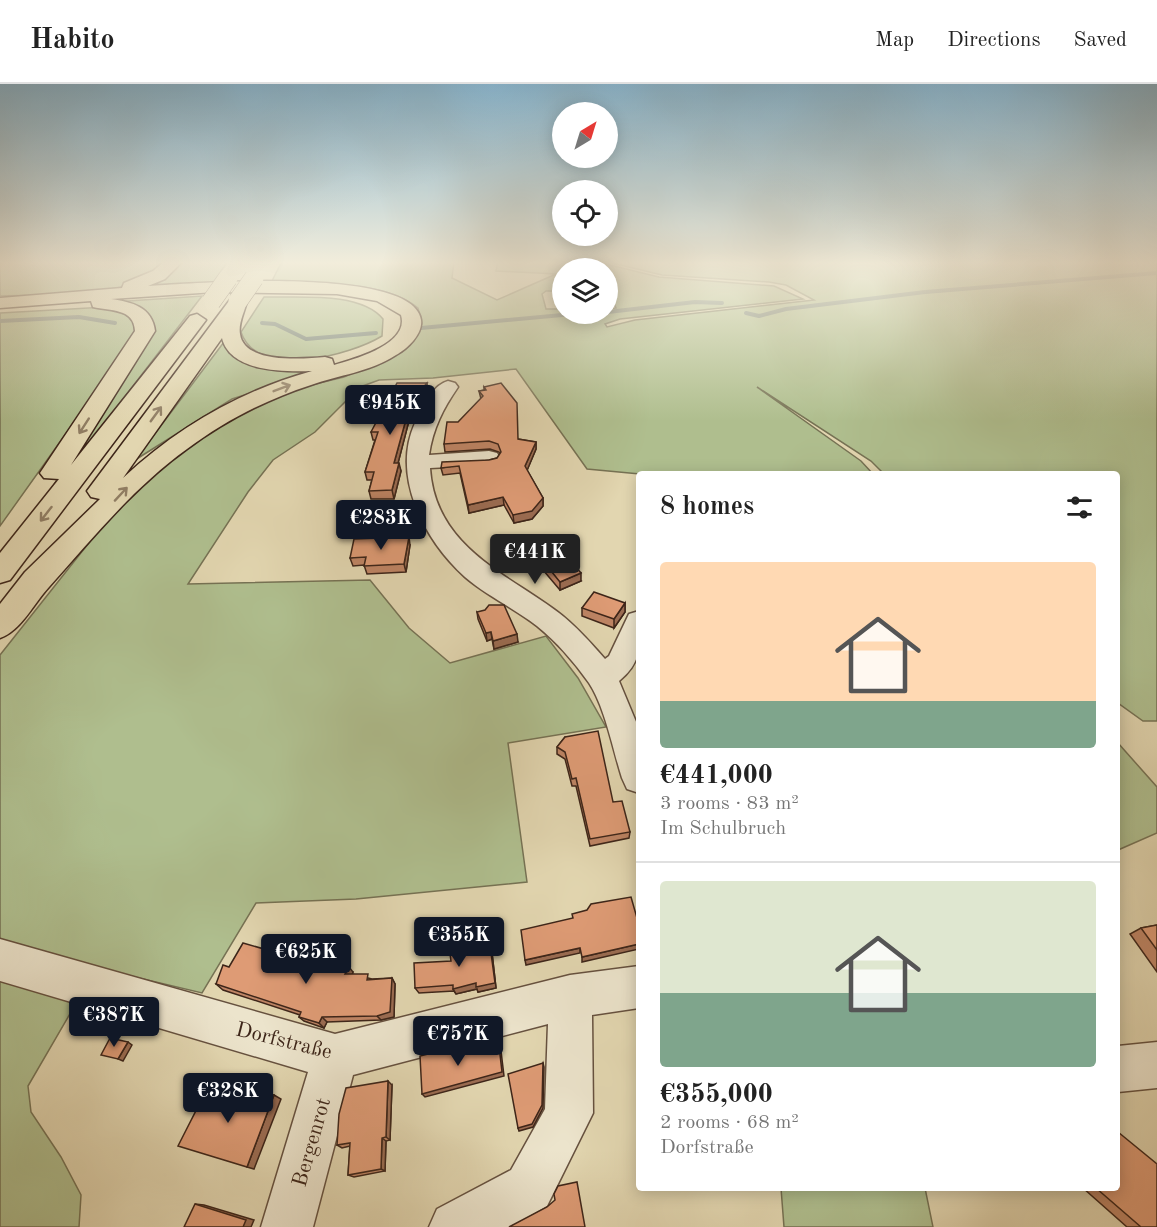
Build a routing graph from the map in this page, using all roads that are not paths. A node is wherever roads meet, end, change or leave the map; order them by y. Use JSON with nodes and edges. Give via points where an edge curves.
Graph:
{"nodes":[{"id":1,"x":138,"y":314,"type":"edge"},
{"id":2,"x":201,"y":314,"type":"edge"},
{"id":3,"x":228,"y":314,"type":"edge"},
{"id":4,"x":234,"y":314,"type":"edge"},
{"id":5,"x":394,"y":314,"type":"edge"},
{"id":6,"x":410,"y":314,"type":"edge"},
{"id":7,"x":448,"y":387,"type":"dead end"},
{"id":8,"x":489,"y":458,"type":"edge"},
{"id":9,"x":417,"y":462,"type":"junction"},
{"id":10,"x":0,"y":550,"type":"edge"},
{"id":11,"x":0,"y":573,"type":"edge"},
{"id":12,"x":22,"y":597,"type":"junction"},
{"id":13,"x":0,"y":626,"type":"edge"},
{"id":14,"x":636,"y":628,"type":"edge"},
{"id":15,"x":602,"y":678,"type":"junction"},
{"id":16,"x":636,"y":770,"type":"edge"},
{"id":17,"x":0,"y":960,"type":"edge"},
{"id":18,"x":636,"y":987,"type":"edge"},
{"id":19,"x":570,"y":997,"type":"junction"},
{"id":20,"x":335,"y":1057,"type":"junction"},
{"id":21,"x":1157,"y":1065,"type":"edge"},
{"id":22,"x":1120,"y":1069,"type":"edge"},
{"id":23,"x":287,"y":1227,"type":"edge"},
{"id":24,"x":455,"y":1227,"type":"edge"}],
"edges":[{"from":1,"to":10,"type":"highway","one_way":true,"via":[[144,319],[145,332]]},
{"from":2,"to":11,"type":"highway","one_way":true,"bridge":true},
{"from":12,"to":3,"type":"highway","one_way":true},
{"from":4,"to":5,"type":"highway","via":[[232,342],[242,353],[268,363],[320,364],[355,356],[387,340],[397,325]]},
{"from":12,"to":6,"type":"highway","one_way":true,"via":[[139,474],[182,439],[254,399],[378,356],[399,343],[412,326]]},
{"from":7,"to":9,"type":"street","via":[[434,402],[421,430]]},
{"from":8,"to":9,"type":"street"},
{"from":9,"to":15,"type":"street","via":[[420,493],[429,514],[465,561],[548,620]]},
{"from":12,"to":13,"type":"highway"},
{"from":14,"to":15,"type":"street","via":[[621,663]]},
{"from":15,"to":16,"type":"street"},
{"from":17,"to":20,"type":"street","name":"Dorfstraße"},
{"from":18,"to":19,"type":"street","name":"Dorfstraße"},
{"from":19,"to":20,"type":"street","name":"Dorfstraße"},
{"from":19,"to":24,"type":"street","via":[[569,1113],[529,1188]]},
{"from":20,"to":23,"type":"street","name":"Bergenrot"},
{"from":21,"to":22,"type":"street"}]}
